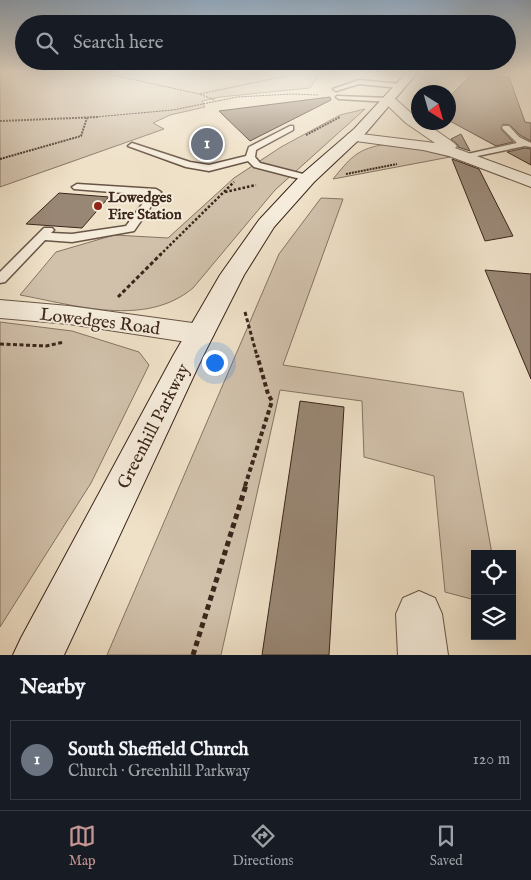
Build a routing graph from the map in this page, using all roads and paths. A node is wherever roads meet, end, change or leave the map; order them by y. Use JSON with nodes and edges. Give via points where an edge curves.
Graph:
{"nodes":[{"id":1,"x":208,"y":102,"type":"edge"},
{"id":2,"x":375,"y":102,"type":"edge"},
{"id":3,"x":386,"y":103,"type":"junction"},
{"id":4,"x":87,"y":118,"type":"junction"},
{"id":5,"x":0,"y":121,"type":"edge"},
{"id":6,"x":290,"y":128,"type":"dead end"},
{"id":7,"x":506,"y":128,"type":"dead end"},
{"id":8,"x":356,"y":134,"type":"junction"},
{"id":9,"x":434,"y":136,"type":"junction"},
{"id":10,"x":527,"y":145,"type":"edge"},
{"id":11,"x":132,"y":146,"type":"dead end"},
{"id":12,"x":466,"y":157,"type":"junction"},
{"id":13,"x":0,"y":159,"type":"edge"},
{"id":14,"x":253,"y":162,"type":"junction"},
{"id":15,"x":308,"y":178,"type":"junction"},
{"id":16,"x":531,"y":182,"type":"edge"},
{"id":17,"x":77,"y":186,"type":"dead end"},
{"id":18,"x":232,"y":275,"type":"junction"},
{"id":19,"x":0,"y":279,"type":"edge"},
{"id":20,"x":0,"y":309,"type":"edge"},
{"id":21,"x":96,"y":318,"type":"junction"},
{"id":22,"x":200,"y":334,"type":"junction"},
{"id":23,"x":0,"y":344,"type":"edge"},
{"id":24,"x":38,"y":655,"type":"edge"},
{"id":25,"x":193,"y":655,"type":"edge"}],
"edges":[{"from":1,"to":4,"type":"path","via":[[173,110]]},
{"from":2,"to":3,"type":"lane"},
{"from":3,"to":8,"type":"main road","name":"Greenhill Parkway"},
{"from":3,"to":9,"type":"main road"},
{"from":3,"to":14,"type":"path","via":[[340,117]]},
{"from":4,"to":5,"type":"path"},
{"from":4,"to":13,"type":"path","via":[[82,136]]},
{"from":6,"to":14,"type":"lane","via":[[252,148]]},
{"from":7,"to":10,"type":"lane"},
{"from":8,"to":9,"type":"main road","via":[[399,132]]},
{"from":8,"to":12,"type":"main road","via":[[424,145]]},
{"from":8,"to":15,"type":"main road","name":"Greenhill Parkway"},
{"from":9,"to":12,"type":"main road"},
{"from":10,"to":12,"type":"lane"},
{"from":11,"to":14,"type":"lane","via":[[189,165],[209,168]]},
{"from":12,"to":16,"type":"main road"},
{"from":14,"to":15,"type":"lane"},
{"from":14,"to":21,"type":"path"},
{"from":15,"to":18,"type":"main road","name":"Greenhill Parkway","via":[[266,224]]},
{"from":17,"to":19,"type":"lane","via":[[156,192],[130,230],[72,238],[44,233]]},
{"from":18,"to":22,"type":"main road","name":"Greenhill Parkway"},
{"from":18,"to":25,"type":"path","via":[[272,401]]},
{"from":20,"to":21,"type":"main road","name":"Lowedges Road"},
{"from":21,"to":22,"type":"main road","name":"Lowedges Road"},
{"from":21,"to":23,"type":"path","via":[[87,331],[69,340],[46,346]]},
{"from":22,"to":24,"type":"main road","name":"Greenhill Parkway"}]}
